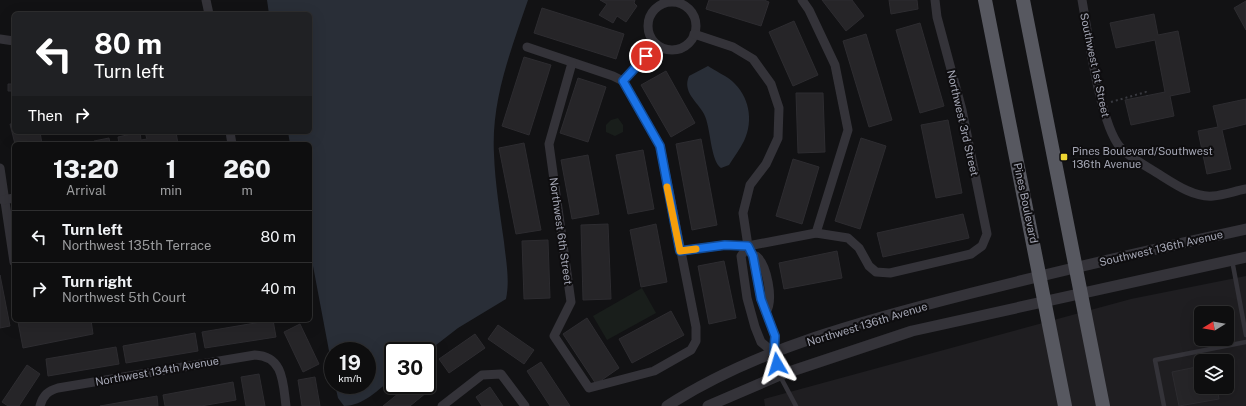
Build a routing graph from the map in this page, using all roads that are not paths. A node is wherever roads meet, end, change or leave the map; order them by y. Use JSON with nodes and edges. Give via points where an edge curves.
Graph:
{"nodes":[{"id":1,"x":206,"y":0,"type":"edge"},
{"id":2,"x":802,"y":0,"type":"edge"},
{"id":3,"x":935,"y":0,"type":"edge"},
{"id":4,"x":985,"y":0,"type":"edge"},
{"id":5,"x":1023,"y":0,"type":"edge"},
{"id":6,"x":1082,"y":0,"type":"edge"},
{"id":7,"x":684,"y":3,"type":"edge"},
{"id":8,"x":209,"y":12,"type":"edge"},
{"id":9,"x":694,"y":34,"type":"junction"},
{"id":10,"x":0,"y":39,"type":"edge"},
{"id":11,"x":12,"y":41,"type":"edge"},
{"id":12,"x":656,"y":44,"type":"junction"},
{"id":13,"x":527,"y":47,"type":"dead end"},
{"id":14,"x":572,"y":63,"type":"junction"},
{"id":15,"x":623,"y":81,"type":"junction"},
{"id":16,"x":0,"y":168,"type":"edge"},
{"id":17,"x":1246,"y":189,"type":"edge"},
{"id":18,"x":12,"y":198,"type":"edge"},
{"id":19,"x":3,"y":200,"type":"junction"},
{"id":20,"x":1246,"y":229,"type":"edge"},
{"id":21,"x":816,"y":233,"type":"junction"},
{"id":22,"x":748,"y":246,"type":"junction"},
{"id":23,"x":12,"y":251,"type":"edge"},
{"id":24,"x":680,"y":251,"type":"junction"},
{"id":25,"x":753,"y":256,"type":"junction"},
{"id":26,"x":1246,"y":257,"type":"edge"},
{"id":27,"x":1232,"y":260,"type":"junction"},
{"id":28,"x":1076,"y":267,"type":"junction"},
{"id":29,"x":1041,"y":276,"type":"junction"},
{"id":30,"x":756,"y":278,"type":"junction"},
{"id":31,"x":744,"y":280,"type":"junction"},
{"id":32,"x":1081,"y":293,"type":"junction"},
{"id":33,"x":1046,"y":302,"type":"junction"},
{"id":34,"x":766,"y":312,"type":"junction"},
{"id":35,"x":1246,"y":335,"type":"edge"},
{"id":36,"x":1246,"y":342,"type":"edge"},
{"id":37,"x":774,"y":353,"type":"junction"},
{"id":38,"x":780,"y":375,"type":"junction"},
{"id":39,"x":40,"y":406,"type":"edge"},
{"id":40,"x":286,"y":406,"type":"edge"},
{"id":41,"x":442,"y":406,"type":"edge"},
{"id":42,"x":525,"y":406,"type":"edge"},
{"id":43,"x":667,"y":406,"type":"edge"},
{"id":44,"x":708,"y":406,"type":"edge"},
{"id":45,"x":796,"y":406,"type":"edge"},
{"id":46,"x":1065,"y":406,"type":"edge"},
{"id":47,"x":1103,"y":406,"type":"edge"},
{"id":48,"x":1164,"y":406,"type":"edge"}],
"edges":[{"from":1,"to":8,"type":"street"},
{"from":2,"to":21,"type":"street","via":[[836,66],[848,130]]},
{"from":3,"to":21,"type":"street","name":"Northwest 3rd Street","via":[[937,17],[962,110],[987,234],[982,246],[971,254],[890,273],[876,272],[869,266],[859,248],[848,238]]},
{"from":4,"to":29,"type":"highway","name":"Pines Boulevard"},
{"from":5,"to":28,"type":"highway"},
{"from":6,"to":17,"type":"street","name":"Southwest 1st Street","via":[[1103,104],[1110,131],[1120,147],[1186,190],[1212,196]]},
{"from":7,"to":9,"type":"street","via":[[692,14],[696,28]]},
{"from":7,"to":12,"type":"street","via":[[668,3],[655,10],[648,23],[651,38]]},
{"from":9,"to":12,"type":"street","via":[[685,47],[678,50],[670,50]]},
{"from":9,"to":22,"type":"street","via":[[733,47],[753,59],[771,84],[779,108],[778,138],[766,164],[750,185],[743,214]]},
{"from":10,"to":11,"type":"street"},
{"from":12,"to":15,"type":"street"},
{"from":13,"to":14,"type":"street"},
{"from":14,"to":15,"type":"street"},
{"from":14,"to":24,"type":"street","name":"Northwest 6th Street","via":[[549,144],[571,302],[554,336],[589,388],[654,371],[691,350],[696,341],[696,327]]},
{"from":15,"to":24,"type":"street","via":[[660,146]]},
{"from":16,"to":19,"type":"street"},
{"from":18,"to":19,"type":"street"},
{"from":19,"to":23,"type":"street"},
{"from":20,"to":28,"type":"street","name":"Southwest 136th Avenue"},
{"from":21,"to":22,"type":"street"},
{"from":22,"to":24,"type":"street","via":[[725,245]]},
{"from":22,"to":25,"type":"street"},
{"from":22,"to":31,"type":"street","via":[[741,256]]},
{"from":25,"to":30,"type":"street"},
{"from":25,"to":34,"type":"street","via":[[762,260],[770,306]]},
{"from":26,"to":27,"type":"street"},
{"from":27,"to":32,"type":"street"},
{"from":27,"to":35,"type":"lane"},
{"from":28,"to":29,"type":"street","name":"Northwest 136th Avenue"},
{"from":28,"to":32,"type":"highway"},
{"from":29,"to":33,"type":"highway","name":"Pines Boulevard"},
{"from":29,"to":37,"type":"street","name":"Northwest 136th Avenue","via":[[906,310]]},
{"from":30,"to":31,"type":"street"},
{"from":30,"to":34,"type":"street"},
{"from":31,"to":37,"type":"street","via":[[750,311],[761,342]]},
{"from":32,"to":33,"type":"street","name":"Northwest 136th Avenue"},
{"from":32,"to":47,"type":"highway"},
{"from":33,"to":38,"type":"street","name":"Northwest 136th Avenue","via":[[912,331]]},
{"from":33,"to":46,"type":"highway","name":"Pines Boulevard"},
{"from":34,"to":37,"type":"street","via":[[775,336]]},
{"from":36,"to":48,"type":"lane","via":[[1155,360]]},
{"from":37,"to":38,"type":"street"},
{"from":37,"to":43,"type":"street","name":"Northwest 136th Avenue","via":[[696,387]]},
{"from":38,"to":44,"type":"street","name":"Northwest 136th Avenue"},
{"from":38,"to":45,"type":"lane"},
{"from":39,"to":40,"type":"street","name":"Northwest 134th Avenue","via":[[50,390],[58,388],[264,355],[282,374]]},
{"from":41,"to":42,"type":"street","via":[[482,375],[501,374]]}]}
